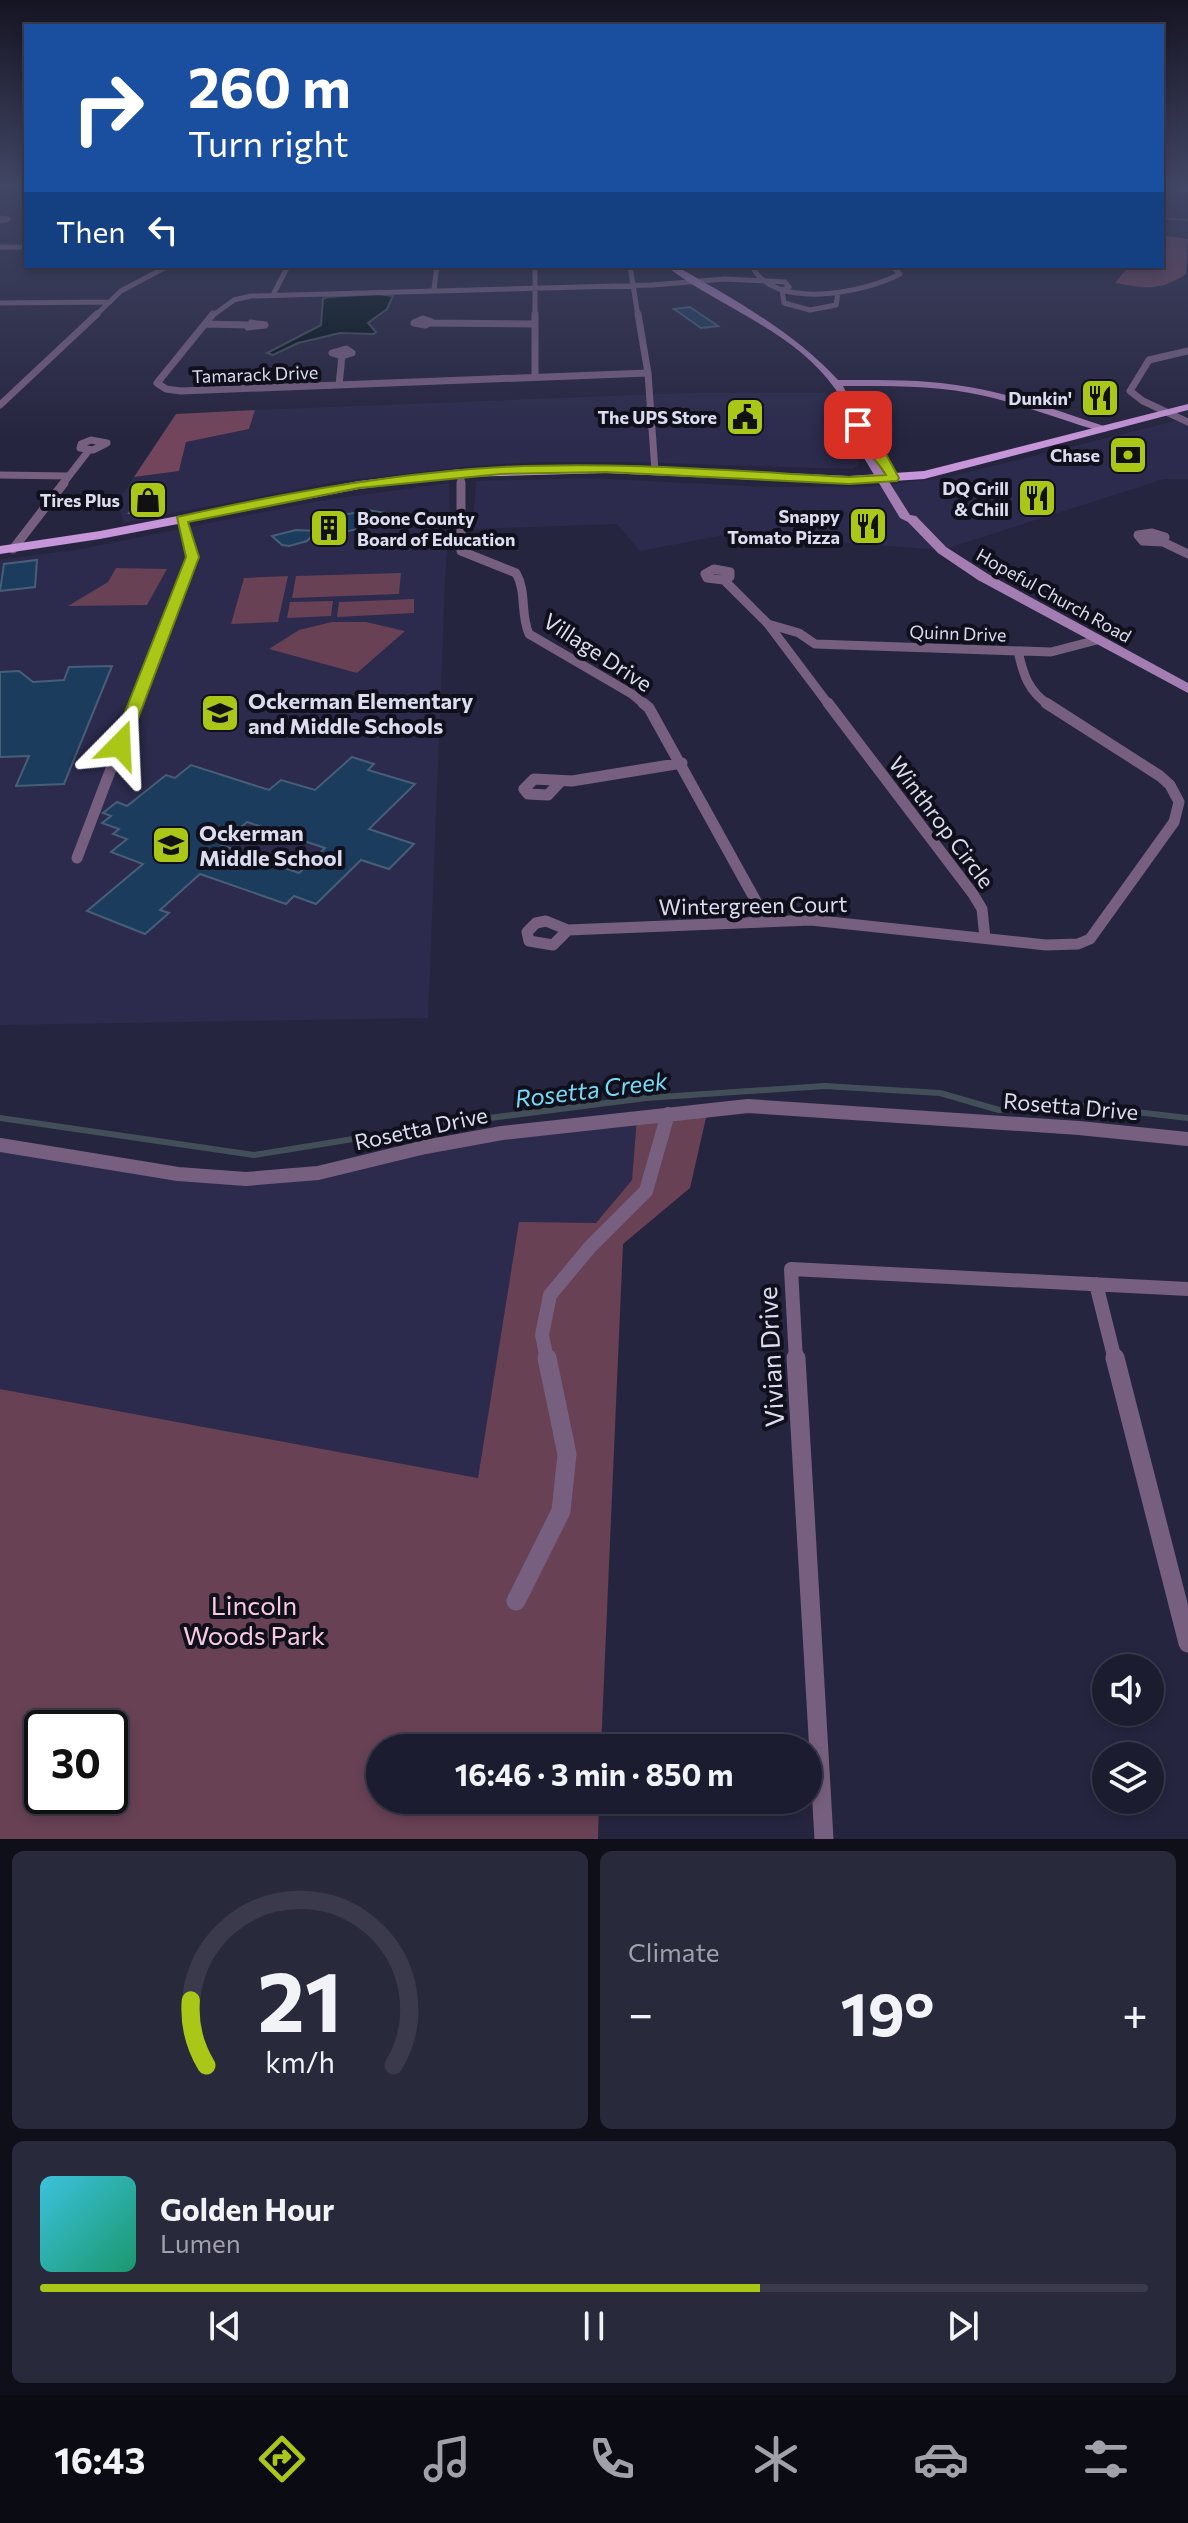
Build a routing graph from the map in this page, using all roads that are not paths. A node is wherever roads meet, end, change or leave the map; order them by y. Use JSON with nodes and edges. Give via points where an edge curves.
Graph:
{"nodes":[{"id":1,"x":160,"y":270,"type":"edge"},
{"id":2,"x":286,"y":270,"type":"edge"},
{"id":3,"x":437,"y":270,"type":"edge"},
{"id":4,"x":535,"y":270,"type":"edge"},
{"id":5,"x":631,"y":270,"type":"edge"},
{"id":6,"x":676,"y":270,"type":"edge"},
{"id":7,"x":896,"y":270,"type":"edge"},
{"id":8,"x":753,"y":273,"type":"edge"},
{"id":9,"x":697,"y":282,"type":"junction"},
{"id":10,"x":635,"y":286,"type":"junction"},
{"id":11,"x":535,"y":287,"type":"junction"},
{"id":12,"x":434,"y":289,"type":"junction"},
{"id":13,"x":782,"y":290,"type":"junction"},
{"id":14,"x":274,"y":293,"type":"junction"},
{"id":15,"x":838,"y":293,"type":"junction"},
{"id":16,"x":110,"y":302,"type":"junction"},
{"id":17,"x":0,"y":303,"type":"edge"},
{"id":18,"x":431,"y":323,"type":"dead end"},
{"id":19,"x":205,"y":324,"type":"junction"},
{"id":20,"x":535,"y":324,"type":"junction"},
{"id":21,"x":248,"y":325,"type":"dead end"},
{"id":22,"x":1188,"y":351,"type":"edge"},
{"id":23,"x":342,"y":356,"type":"dead end"},
{"id":24,"x":648,"y":373,"type":"junction"},
{"id":25,"x":535,"y":377,"type":"junction"},
{"id":26,"x":835,"y":383,"type":"junction"},
{"id":27,"x":339,"y":385,"type":"junction"},
{"id":28,"x":0,"y":405,"type":"edge"},
{"id":29,"x":1188,"y":407,"type":"edge"},
{"id":30,"x":1166,"y":413,"type":"junction"},
{"id":31,"x":1188,"y":422,"type":"edge"},
{"id":32,"x":1103,"y":429,"type":"junction"},
{"id":33,"x":89,"y":450,"type":"dead end"},
{"id":34,"x":655,"y":471,"type":"junction"},
{"id":35,"x":461,"y":473,"type":"junction"},
{"id":36,"x":0,"y":475,"type":"edge"},
{"id":37,"x":68,"y":476,"type":"junction"},
{"id":38,"x":886,"y":476,"type":"junction"},
{"id":39,"x":181,"y":520,"type":"junction"},
{"id":40,"x":1163,"y":542,"type":"dead end"},
{"id":41,"x":6,"y":549,"type":"edge"},
{"id":42,"x":1188,"y":554,"type":"edge"},
{"id":43,"x":724,"y":580,"type":"dead end"},
{"id":44,"x":768,"y":624,"type":"junction"},
{"id":45,"x":1097,"y":640,"type":"junction"},
{"id":46,"x":815,"y":644,"type":"junction"},
{"id":47,"x":1018,"y":651,"type":"junction"},
{"id":48,"x":796,"y":661,"type":"junction"},
{"id":49,"x":1188,"y":689,"type":"edge"},
{"id":50,"x":682,"y":763,"type":"junction"},
{"id":51,"x":560,"y":782,"type":"dead end"},
{"id":52,"x":77,"y":858,"type":"dead end"},
{"id":53,"x":767,"y":921,"type":"junction"},
{"id":54,"x":568,"y":930,"type":"dead end"},
{"id":55,"x":985,"y":938,"type":"junction"},
{"id":56,"x":668,"y":1114,"type":"junction"},
{"id":57,"x":1188,"y":1139,"type":"edge"},
{"id":58,"x":0,"y":1145,"type":"edge"},
{"id":59,"x":1096,"y":1284,"type":"junction"},
{"id":60,"x":1188,"y":1289,"type":"edge"},
{"id":61,"x":516,"y":1601,"type":"dead end"},
{"id":62,"x":1188,"y":1643,"type":"edge"},
{"id":63,"x":824,"y":1839,"type":"edge"}],
"edges":[{"from":1,"to":16,"type":"street"},
{"from":2,"to":14,"type":"street"},
{"from":3,"to":12,"type":"street"},
{"from":4,"to":11,"type":"street"},
{"from":5,"to":10,"type":"street"},
{"from":6,"to":9,"type":"main road","name":"Hopeful Church Road"},
{"from":7,"to":15,"type":"street","via":[[900,274],[892,280]]},
{"from":8,"to":9,"type":"street","name":"Tamarack Drive"},
{"from":8,"to":13,"type":"street","via":[[788,284]]},
{"from":9,"to":10,"type":"street","name":"Tamarack Drive"},
{"from":9,"to":26,"type":"main road","name":"Hopeful Church Road","via":[[795,346]]},
{"from":10,"to":11,"type":"street","name":"Tamarack Drive"},
{"from":10,"to":24,"type":"street"},
{"from":11,"to":12,"type":"street","name":"Tamarack Drive"},
{"from":11,"to":20,"type":"street"},
{"from":12,"to":14,"type":"street","name":"Tamarack Drive"},
{"from":13,"to":15,"type":"street"},
{"from":13,"to":15,"type":"street","via":[[784,303],[810,310],[836,305]]},
{"from":14,"to":19,"type":"street","name":"Tamarack Drive","via":[[227,302]]},
{"from":16,"to":17,"type":"street"},
{"from":16,"to":28,"type":"street"},
{"from":18,"to":20,"type":"street"},
{"from":19,"to":21,"type":"street"},
{"from":19,"to":27,"type":"street","name":"Tamarack Drive","via":[[159,379],[160,386],[181,391]]},
{"from":20,"to":25,"type":"street"},
{"from":22,"to":30,"type":"street","via":[[1154,357],[1131,387],[1135,395]]},
{"from":23,"to":27,"type":"street"},
{"from":24,"to":25,"type":"street","name":"Tamarack Drive"},
{"from":24,"to":34,"type":"street"},
{"from":25,"to":27,"type":"street","name":"Tamarack Drive"},
{"from":26,"to":32,"type":"main road","via":[[967,389]]},
{"from":26,"to":38,"type":"main road","name":"Hopeful Church Road","via":[[871,452],[869,458]]},
{"from":29,"to":30,"type":"main road"},
{"from":30,"to":31,"type":"street"},
{"from":30,"to":32,"type":"main road"},
{"from":32,"to":38,"type":"main road","via":[[924,475]]},
{"from":33,"to":37,"type":"street"},
{"from":34,"to":35,"type":"main road"},
{"from":34,"to":38,"type":"main road"},
{"from":35,"to":39,"type":"main road","via":[[332,489]]},
{"from":35,"to":50,"type":"street","name":"Village Drive","via":[[461,551],[516,573],[529,634],[641,700]]},
{"from":36,"to":37,"type":"street"},
{"from":37,"to":41,"type":"street"},
{"from":38,"to":45,"type":"main road","name":"Hopeful Church Road","via":[[906,518],[961,563]]},
{"from":39,"to":41,"type":"main road"},
{"from":39,"to":52,"type":"street","via":[[192,557]]},
{"from":40,"to":42,"type":"street"},
{"from":43,"to":44,"type":"street","name":"Winthrop Circle"},
{"from":44,"to":46,"type":"street","name":"Quinn Drive"},
{"from":44,"to":48,"type":"street","name":"Winthrop Circle"},
{"from":45,"to":47,"type":"street","name":"Quinn Drive","via":[[1065,650]]},
{"from":45,"to":49,"type":"main road","name":"Hopeful Church Road"},
{"from":46,"to":47,"type":"street","name":"Quinn Drive"},
{"from":46,"to":48,"type":"street"},
{"from":47,"to":55,"type":"street","via":[[1024,679],[1038,698],[1160,776],[1179,802],[1174,822],[1090,939],[1062,946]]},
{"from":48,"to":55,"type":"street","name":"Winthrop Circle","via":[[973,894],[982,909]]},
{"from":50,"to":51,"type":"street"},
{"from":50,"to":53,"type":"street","name":"Village Drive"},
{"from":53,"to":54,"type":"street","name":"Wintergreen Court"},
{"from":53,"to":55,"type":"street","name":"Wintergreen Court","via":[[847,921]]},
{"from":56,"to":57,"type":"street","name":"Rosetta Drive","via":[[748,1106]]},
{"from":56,"to":58,"type":"street","name":"Rosetta Drive","via":[[502,1133],[318,1173],[246,1179],[178,1174]]},
{"from":56,"to":61,"type":"street","via":[[646,1191],[550,1295],[542,1335],[567,1454],[563,1497]]},
{"from":59,"to":60,"type":"street","name":"Vivian Drive"},
{"from":59,"to":62,"type":"street"},
{"from":59,"to":63,"type":"street","name":"Vivian Drive","via":[[791,1269]]}]}
